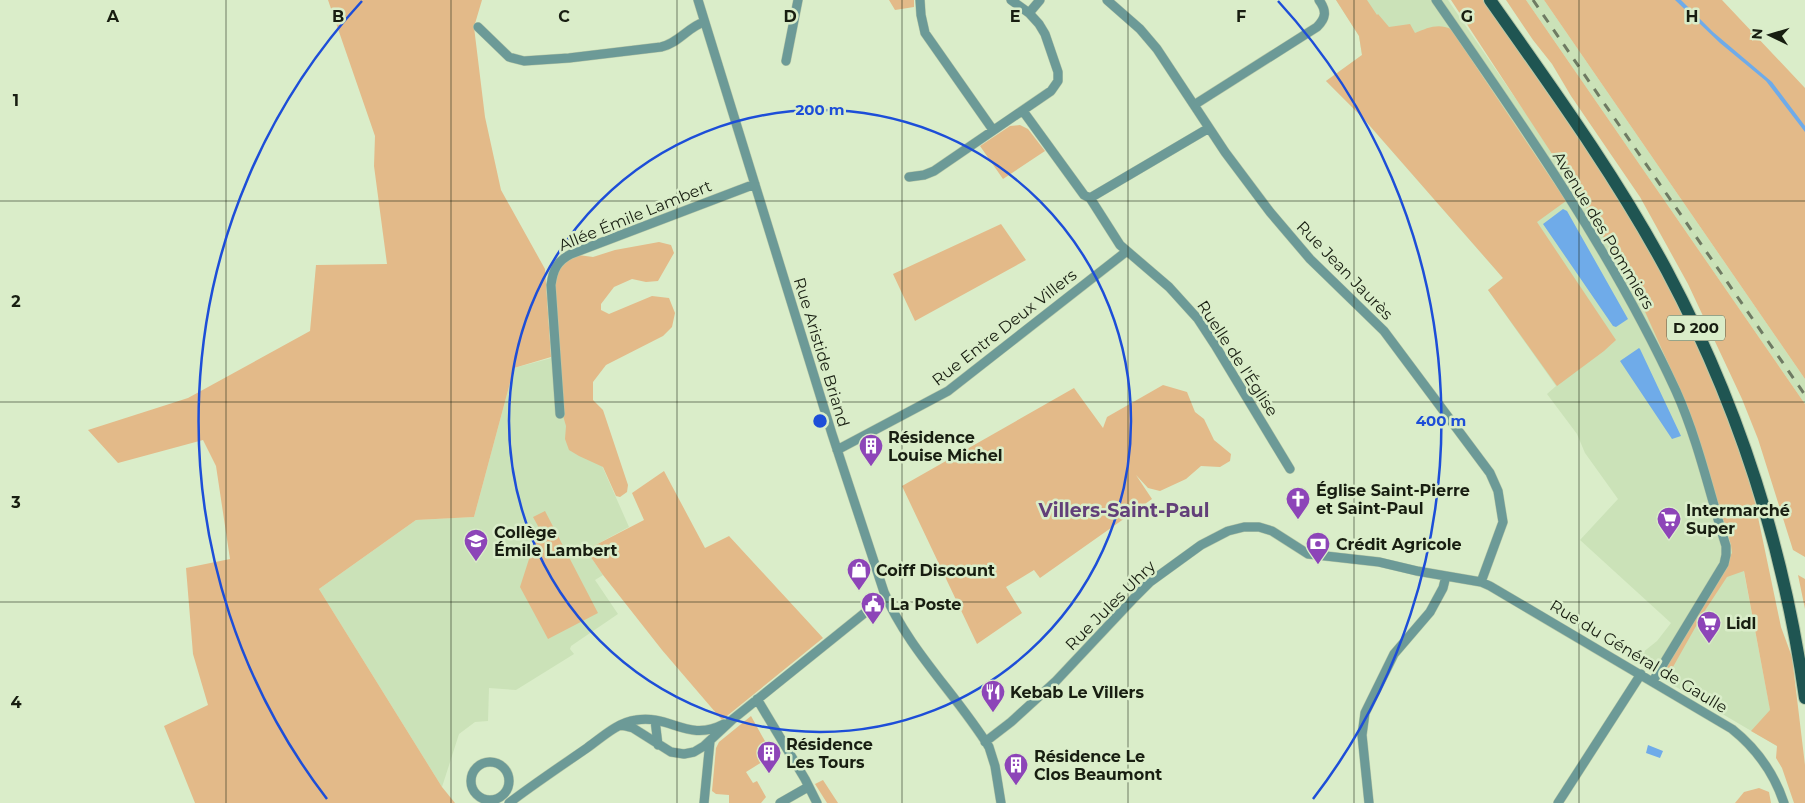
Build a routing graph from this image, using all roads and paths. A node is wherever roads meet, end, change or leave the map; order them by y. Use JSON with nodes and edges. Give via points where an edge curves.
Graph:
{"nodes":[{"id":1,"x":698,"y":0,"type":"edge"},
{"id":2,"x":798,"y":0,"type":"edge"},
{"id":3,"x":920,"y":0,"type":"edge"},
{"id":4,"x":1011,"y":0,"type":"edge"},
{"id":5,"x":1040,"y":0,"type":"edge"},
{"id":6,"x":1106,"y":0,"type":"edge"},
{"id":7,"x":1319,"y":0,"type":"edge"},
{"id":8,"x":1436,"y":0,"type":"edge"},
{"id":9,"x":1490,"y":0,"type":"edge"},
{"id":10,"x":1029,"y":13,"type":"junction"},
{"id":11,"x":704,"y":22,"type":"junction"},
{"id":12,"x":478,"y":27,"type":"dead end"},
{"id":13,"x":786,"y":61,"type":"dead end"},
{"id":14,"x":1194,"y":105,"type":"junction"},
{"id":15,"x":1022,"y":111,"type":"junction"},
{"id":16,"x":1209,"y":128,"type":"junction"},
{"id":17,"x":993,"y":130,"type":"junction"},
{"id":18,"x":908,"y":177,"type":"dead end"},
{"id":19,"x":755,"y":184,"type":"junction"},
{"id":20,"x":1090,"y":198,"type":"junction"},
{"id":21,"x":1127,"y":251,"type":"junction"},
{"id":22,"x":560,"y":414,"type":"dead end"},
{"id":23,"x":837,"y":450,"type":"junction"},
{"id":24,"x":1290,"y":469,"type":"dead end"},
{"id":25,"x":1446,"y":576,"type":"junction"},
{"id":26,"x":1481,"y":582,"type":"junction"},
{"id":27,"x":886,"y":598,"type":"junction"},
{"id":28,"x":1641,"y":674,"type":"junction"},
{"id":29,"x":1653,"y":681,"type":"junction"},
{"id":30,"x":1805,"y":698,"type":"edge"},
{"id":31,"x":758,"y":700,"type":"junction"},
{"id":32,"x":733,"y":719,"type":"junction"},
{"id":33,"x":655,"y":720,"type":"junction"},
{"id":34,"x":621,"y":725,"type":"junction"},
{"id":35,"x":710,"y":741,"type":"junction"},
{"id":36,"x":985,"y":742,"type":"junction"},
{"id":37,"x":658,"y":745,"type":"junction"},
{"id":38,"x":808,"y":787,"type":"junction"},
{"id":39,"x":501,"y":800,"type":"edge"},
{"id":40,"x":509,"y":803,"type":"edge"},
{"id":41,"x":704,"y":803,"type":"edge"},
{"id":42,"x":780,"y":803,"type":"edge"},
{"id":43,"x":817,"y":803,"type":"edge"},
{"id":44,"x":1001,"y":803,"type":"edge"},
{"id":45,"x":1369,"y":803,"type":"edge"},
{"id":46,"x":1558,"y":803,"type":"edge"},
{"id":47,"x":1784,"y":803,"type":"edge"}],
"edges":[{"from":1,"to":11,"type":"street","name":"Rue Aristide Briand"},
{"from":2,"to":13,"type":"street"},
{"from":3,"to":17,"type":"street","via":[[925,33]]},
{"from":4,"to":10,"type":"street"},
{"from":5,"to":10,"type":"street"},
{"from":6,"to":14,"type":"street","name":"Rue Jean Jaurès","via":[[1158,48]]},
{"from":7,"to":14,"type":"street","via":[[1325,9],[1321,23]]},
{"from":8,"to":29,"type":"street","name":"Avenue des Pommiers","via":[[1559,180],[1604,254],[1676,391],[1696,446],[1726,555],[1724,564]]},
{"from":9,"to":30,"type":"main road","number":"D 200","via":[[1629,206],[1667,271],[1698,334],[1733,413],[1766,514],[1792,617]]},
{"from":10,"to":15,"type":"street","via":[[1045,34],[1058,77],[1051,91]]},
{"from":11,"to":12,"type":"street","via":[[667,45],[532,61],[509,57]]},
{"from":11,"to":19,"type":"street","name":"Rue Aristide Briand"},
{"from":14,"to":16,"type":"street","name":"Rue Jean Jaurès"},
{"from":15,"to":17,"type":"street"},
{"from":15,"to":20,"type":"street","via":[[1084,195]]},
{"from":16,"to":20,"type":"street"},
{"from":16,"to":26,"type":"street","name":"Rue Jean Jaurès","via":[[1300,247],[1384,331],[1490,473],[1498,491],[1503,522]]},
{"from":17,"to":18,"type":"street","via":[[929,173]]},
{"from":19,"to":22,"type":"street","name":"Allée Émile Lambert","via":[[571,254],[559,262],[551,284]]},
{"from":19,"to":23,"type":"street","name":"Rue Aristide Briand"},
{"from":20,"to":21,"type":"street","via":[[1115,239]]},
{"from":21,"to":23,"type":"street","name":"Rue Entre Deux Villers","via":[[948,391]]},
{"from":21,"to":24,"type":"street","name":"Ruelle de l'Église","via":[[1169,287],[1198,319]]},
{"from":23,"to":27,"type":"street","name":"Rue Aristide Briand"},
{"from":25,"to":26,"type":"street","name":"Rue du Général de Gaulle"},
{"from":25,"to":36,"type":"street","name":"Rue Jules Uhry","via":[[1372,561],[1308,554],[1272,531],[1259,527],[1228,531],[1201,545],[1150,582],[1056,681]]},
{"from":25,"to":45,"type":"street","via":[[1430,612],[1394,654],[1363,719]]},
{"from":26,"to":28,"type":"street","name":"Rue du Général de Gaulle"},
{"from":27,"to":31,"type":"street"},
{"from":27,"to":36,"type":"street","name":"Rue Aristide Briand","via":[[910,638]]},
{"from":28,"to":29,"type":"street","name":"Rue du Général de Gaulle"},
{"from":28,"to":46,"type":"street"},
{"from":29,"to":47,"type":"street","name":"Rue du Général de Gaulle","via":[[1747,741],[1769,769]]},
{"from":31,"to":32,"type":"street"},
{"from":31,"to":38,"type":"street","via":[[806,778]]},
{"from":32,"to":33,"type":"street","via":[[700,732]]},
{"from":32,"to":35,"type":"street"},
{"from":33,"to":34,"type":"street","via":[[634,720]]},
{"from":33,"to":37,"type":"street"},
{"from":34,"to":37,"type":"street","via":[[633,728]]},
{"from":34,"to":40,"type":"street"},
{"from":35,"to":37,"type":"street","via":[[694,752],[684,754]]},
{"from":35,"to":41,"type":"street"},
{"from":36,"to":44,"type":"street","name":"Rue Aristide Briand","via":[[994,760]]},
{"from":38,"to":42,"type":"street"},
{"from":38,"to":43,"type":"street"},
{"from":39,"to":39,"type":"street","via":[[509,786],[508,772],[496,762],[482,763],[472,775],[473,790],[485,799]]}]}
